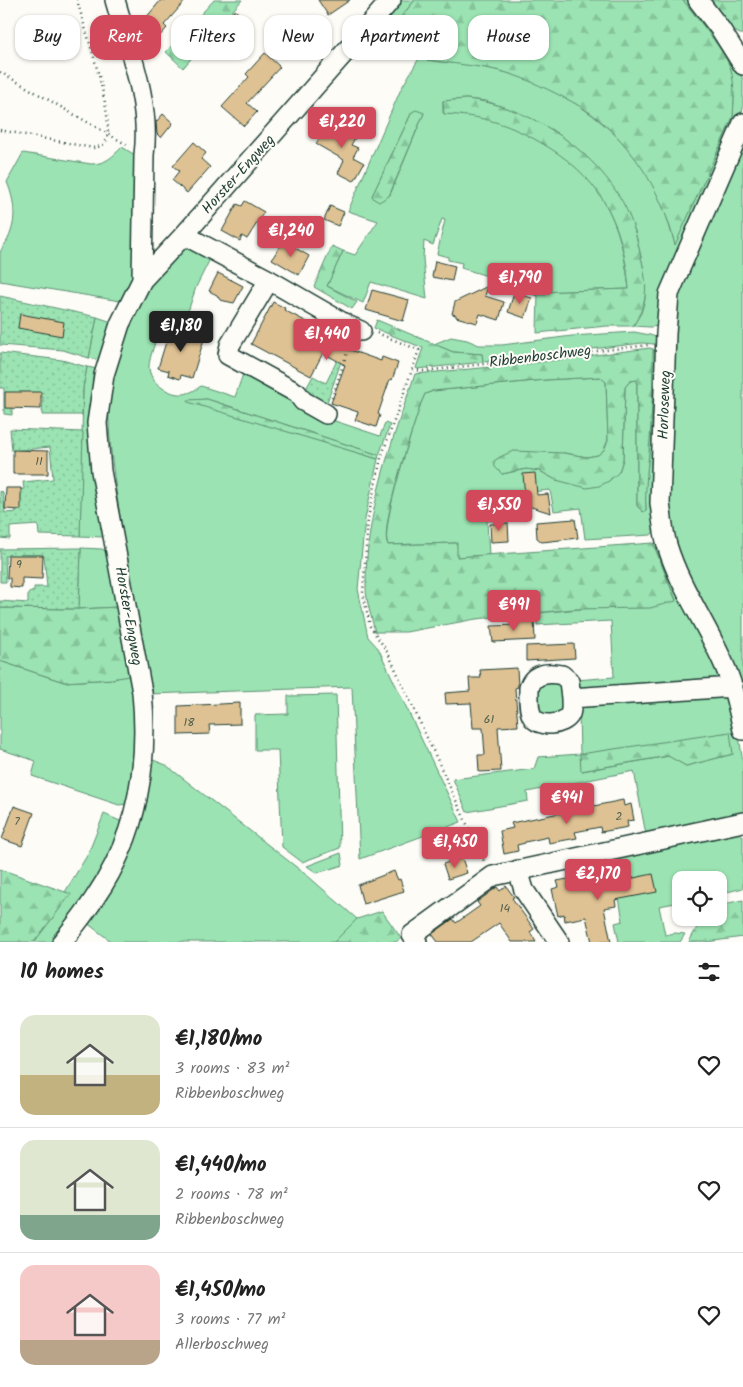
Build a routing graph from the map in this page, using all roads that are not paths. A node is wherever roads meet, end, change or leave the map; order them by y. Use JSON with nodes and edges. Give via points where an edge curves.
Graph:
{"nodes":[{"id":1,"x":115,"y":0,"type":"edge"},
{"id":2,"x":391,"y":0,"type":"edge"},
{"id":3,"x":698,"y":0,"type":"edge"},
{"id":4,"x":743,"y":65,"type":"edge"},
{"id":5,"x":743,"y":123,"type":"edge"},
{"id":6,"x":184,"y":235,"type":"junction"},
{"id":7,"x":142,"y":280,"type":"junction"},
{"id":8,"x":269,"y":280,"type":"junction"},
{"id":9,"x":358,"y":330,"type":"road end"},
{"id":10,"x":326,"y":414,"type":"road end"},
{"id":11,"x":733,"y":686,"type":"junction"},
{"id":12,"x":571,"y":698,"type":"dead end"},
{"id":13,"x":743,"y":730,"type":"edge"},
{"id":14,"x":743,"y":822,"type":"edge"},
{"id":15,"x":518,"y":870,"type":"junction"},
{"id":16,"x":62,"y":942,"type":"edge"},
{"id":17,"x":417,"y":942,"type":"edge"},
{"id":18,"x":559,"y":942,"type":"edge"}],
"edges":[{"from":1,"to":7,"type":"street","name":"Horster-Engweg","via":[[146,115]]},
{"from":2,"to":6,"type":"street","name":"Horster-Engweg"},
{"from":3,"to":4,"type":"street"},
{"from":5,"to":11,"type":"street","name":"Horloseweg","via":[[669,294],[660,503],[664,531],[676,570]]},
{"from":6,"to":7,"type":"street","name":"Horster-Engweg"},
{"from":6,"to":8,"type":"street"},
{"from":7,"to":16,"type":"street","name":"Horster-Engweg","via":[[111,350],[97,423],[101,471],[142,692],[144,739],[140,791],[120,853],[97,896]]},
{"from":8,"to":9,"type":"street"},
{"from":8,"to":10,"type":"street","via":[[230,345],[228,355],[297,393],[303,401]]},
{"from":11,"to":12,"type":"street"},
{"from":11,"to":13,"type":"street","name":"Horloseweg"},
{"from":14,"to":15,"type":"street"},
{"from":15,"to":17,"type":"street","via":[[493,876],[412,935]]},
{"from":15,"to":18,"type":"street","via":[[524,890]]}]}
